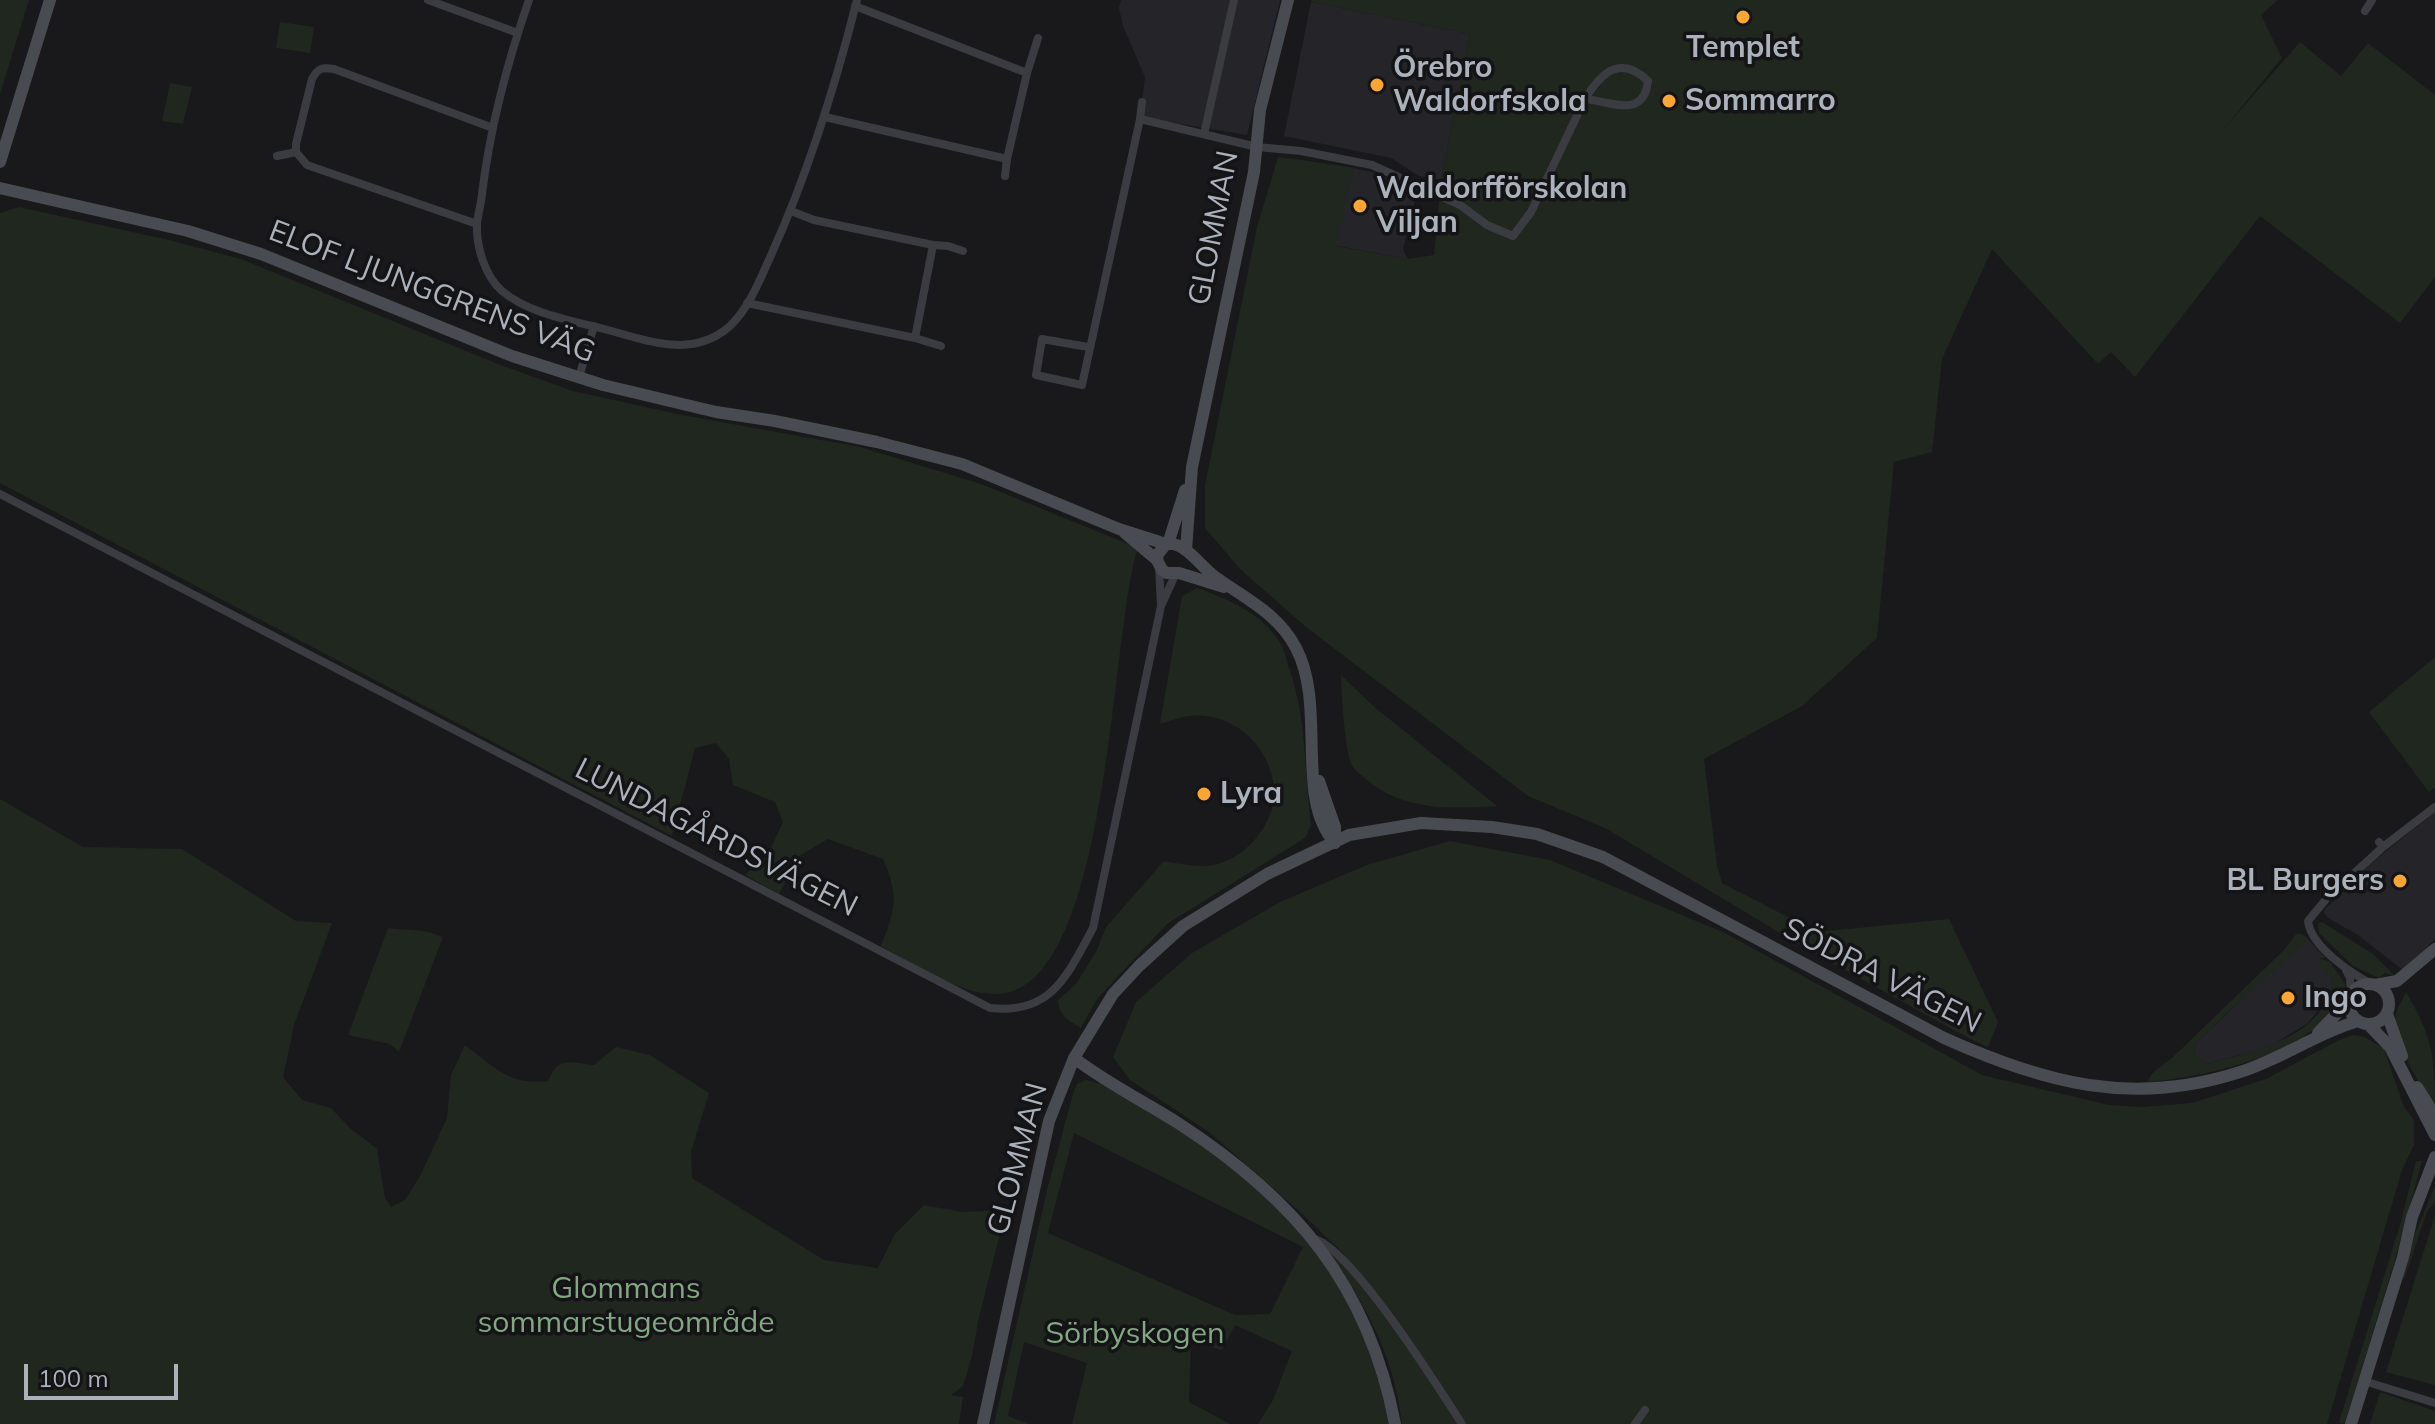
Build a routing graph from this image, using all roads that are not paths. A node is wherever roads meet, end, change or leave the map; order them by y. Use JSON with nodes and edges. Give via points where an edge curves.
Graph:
{"nodes":[{"id":1,"x":50,"y":0,"type":"edge"},
{"id":2,"x":428,"y":0,"type":"edge"},
{"id":3,"x":529,"y":0,"type":"edge"},
{"id":4,"x":1234,"y":0,"type":"edge"},
{"id":5,"x":1288,"y":0,"type":"edge"},
{"id":6,"x":2372,"y":0,"type":"edge"},
{"id":7,"x":856,"y":3,"type":"edge"},
{"id":8,"x":2365,"y":11,"type":"dead end"},
{"id":9,"x":518,"y":33,"type":"junction"},
{"id":10,"x":1038,"y":38,"type":"dead end"},
{"id":11,"x":1027,"y":73,"type":"junction"},
{"id":12,"x":1585,"y":99,"type":"junction"},
{"id":13,"x":1142,"y":102,"type":"dead end"},
{"id":14,"x":825,"y":117,"type":"junction"},
{"id":15,"x":1140,"y":119,"type":"junction"},
{"id":16,"x":493,"y":128,"type":"junction"},
{"id":17,"x":1204,"y":134,"type":"junction"},
{"id":18,"x":1257,"y":147,"type":"junction"},
{"id":19,"x":296,"y":152,"type":"junction"},
{"id":20,"x":277,"y":156,"type":"dead end"},
{"id":21,"x":1007,"y":159,"type":"junction"},
{"id":22,"x":0,"y":162,"type":"edge"},
{"id":23,"x":1005,"y":176,"type":"dead end"},
{"id":24,"x":0,"y":188,"type":"edge"},
{"id":25,"x":791,"y":211,"type":"junction"},
{"id":26,"x":477,"y":224,"type":"junction"},
{"id":27,"x":933,"y":245,"type":"junction"},
{"id":28,"x":963,"y":251,"type":"dead end"},
{"id":29,"x":747,"y":303,"type":"junction"},
{"id":30,"x":594,"y":326,"type":"junction"},
{"id":31,"x":915,"y":338,"type":"junction"},
{"id":32,"x":941,"y":346,"type":"dead end"},
{"id":33,"x":1088,"y":347,"type":"junction"},
{"id":34,"x":579,"y":377,"type":"junction"},
{"id":35,"x":1192,"y":467,"type":"junction"},
{"id":36,"x":0,"y":494,"type":"edge"},
{"id":37,"x":1119,"y":529,"type":"junction"},
{"id":38,"x":1167,"y":544,"type":"junction"},
{"id":39,"x":1187,"y":552,"type":"junction"},
{"id":40,"x":1158,"y":562,"type":"junction"},
{"id":41,"x":1177,"y":573,"type":"junction"},
{"id":42,"x":1232,"y":589,"type":"junction"},
{"id":43,"x":1161,"y":606,"type":"junction"},
{"id":44,"x":2435,"y":807,"type":"edge"},
{"id":45,"x":1335,"y":843,"type":"junction"},
{"id":46,"x":2435,"y":949,"type":"edge"},
{"id":47,"x":2425,"y":959,"type":"junction"},
{"id":48,"x":2346,"y":969,"type":"junction"},
{"id":49,"x":2374,"y":985,"type":"junction"},
{"id":50,"x":2350,"y":998,"type":"junction"},
{"id":51,"x":2388,"y":1008,"type":"junction"},
{"id":52,"x":2363,"y":1023,"type":"junction"},
{"id":53,"x":2309,"y":1041,"type":"junction"},
{"id":54,"x":1074,"y":1058,"type":"junction"},
{"id":55,"x":2435,"y":1116,"type":"edge"},
{"id":56,"x":2435,"y":1135,"type":"edge"},
{"id":57,"x":2435,"y":1157,"type":"edge"},
{"id":58,"x":1314,"y":1239,"type":"junction"},
{"id":59,"x":2364,"y":1381,"type":"junction"},
{"id":60,"x":2435,"y":1403,"type":"edge"},
{"id":61,"x":1645,"y":1410,"type":"dead end"},
{"id":62,"x":983,"y":1424,"type":"edge"},
{"id":63,"x":1395,"y":1424,"type":"edge"},
{"id":64,"x":1462,"y":1424,"type":"edge"},
{"id":65,"x":1635,"y":1424,"type":"edge"},
{"id":66,"x":2351,"y":1424,"type":"edge"}],
"edges":[{"from":1,"to":22,"type":"street"},
{"from":2,"to":9,"type":"street"},
{"from":3,"to":9,"type":"street"},
{"from":4,"to":17,"type":"street"},
{"from":5,"to":18,"type":"street","name":"GLOMMAN","via":[[1260,110]]},
{"from":6,"to":8,"type":"street"},
{"from":7,"to":11,"type":"street"},
{"from":7,"to":14,"type":"street"},
{"from":9,"to":16,"type":"street"},
{"from":10,"to":11,"type":"street"},
{"from":11,"to":21,"type":"street"},
{"from":12,"to":12,"type":"street","via":[[1631,106],[1647,91],[1648,81],[1620,68],[1609,71],[1596,80]]},
{"from":12,"to":18,"type":"street","via":[[1531,212],[1513,236],[1372,165]]},
{"from":13,"to":15,"type":"street"},
{"from":14,"to":21,"type":"street"},
{"from":14,"to":25,"type":"street"},
{"from":15,"to":17,"type":"street"},
{"from":15,"to":33,"type":"street"},
{"from":16,"to":19,"type":"street","via":[[322,67],[312,79]]},
{"from":16,"to":26,"type":"street"},
{"from":17,"to":18,"type":"street"},
{"from":18,"to":35,"type":"street","name":"GLOMMAN"},
{"from":19,"to":20,"type":"street"},
{"from":19,"to":26,"type":"street","via":[[307,165]]},
{"from":21,"to":23,"type":"street"},
{"from":24,"to":34,"type":"street","name":"ELOF LJUNGGRENS VÄG","via":[[188,231],[261,254],[512,356]]},
{"from":25,"to":27,"type":"street"},
{"from":25,"to":29,"type":"street"},
{"from":26,"to":30,"type":"street","via":[[486,269],[499,288],[540,311]]},
{"from":27,"to":28,"type":"street"},
{"from":27,"to":31,"type":"street"},
{"from":29,"to":30,"type":"street","via":[[724,331],[692,345],[657,344]]},
{"from":29,"to":31,"type":"street"},
{"from":30,"to":34,"type":"street"},
{"from":31,"to":32,"type":"street"},
{"from":33,"to":33,"type":"street","via":[[1082,385],[1036,375],[1042,339]]},
{"from":34,"to":37,"type":"street","name":"ELOF LJUNGGRENS VÄG","via":[[665,401],[962,464]]},
{"from":35,"to":38,"type":"street","name":"GLOMMAN"},
{"from":35,"to":39,"type":"street","name":"GLOMMAN"},
{"from":36,"to":43,"type":"street","name":"LUNDAGÅRDSVÄGEN","via":[[999,1009],[1043,1000],[1073,965],[1093,928]]},
{"from":37,"to":38,"type":"street","name":"ELOF LJUNGGRENS VÄG"},
{"from":37,"to":40,"type":"street","name":"ELOF LJUNGGRENS VÄG"},
{"from":38,"to":39,"type":"street","via":[[1178,544]]},
{"from":38,"to":40,"type":"street"},
{"from":39,"to":41,"type":"street","via":[[1187,565]]},
{"from":39,"to":42,"type":"street"},
{"from":40,"to":41,"type":"street","via":[[1167,573]]},
{"from":40,"to":43,"type":"street","name":"LUNDAGÅRDSVÄGEN"},
{"from":41,"to":42,"type":"street"},
{"from":41,"to":43,"type":"street","name":"LUNDAGÅRDSVÄGEN"},
{"from":42,"to":45,"type":"street","via":[[1266,610],[1296,648],[1307,675],[1316,803],[1324,830]]},
{"from":44,"to":48,"type":"street","via":[[2381,845],[2308,921],[2315,939]]},
{"from":45,"to":53,"type":"street","name":"SÖDRA VÄGEN","via":[[1444,825],[1537,834],[1603,857],[1944,1038],[1988,1058],[2080,1086],[2143,1089],[2199,1083],[2241,1072]]},
{"from":45,"to":54,"type":"street","name":"GLOMMAN","via":[[1267,874],[1183,926],[1113,994]]},
{"from":46,"to":47,"type":"street"},
{"from":47,"to":49,"type":"street","via":[[2397,981]]},
{"from":47,"to":51,"type":"street"},
{"from":48,"to":49,"type":"street"},
{"from":48,"to":50,"type":"street"},
{"from":49,"to":50,"type":"street","via":[[2361,986]]},
{"from":49,"to":51,"type":"street","via":[[2385,992]]},
{"from":50,"to":52,"type":"street","via":[[2351,1012]]},
{"from":50,"to":53,"type":"street","name":"SÖDRA VÄGEN"},
{"from":51,"to":52,"type":"street","via":[[2380,1021]]},
{"from":51,"to":55,"type":"street","via":[[2407,1069]]},
{"from":52,"to":53,"type":"street","name":"SÖDRA VÄGEN"},
{"from":52,"to":56,"type":"street","via":[[2390,1047]]},
{"from":54,"to":58,"type":"street","via":[[1233,1163]]},
{"from":54,"to":62,"type":"street","name":"GLOMMAN","via":[[1049,1121]]},
{"from":57,"to":59,"type":"street"},
{"from":58,"to":63,"type":"street","via":[[1368,1330]]},
{"from":58,"to":64,"type":"street","via":[[1324,1241],[1345,1261],[1410,1343]]},
{"from":59,"to":60,"type":"street"},
{"from":59,"to":66,"type":"street"},
{"from":61,"to":65,"type":"street"}]}
